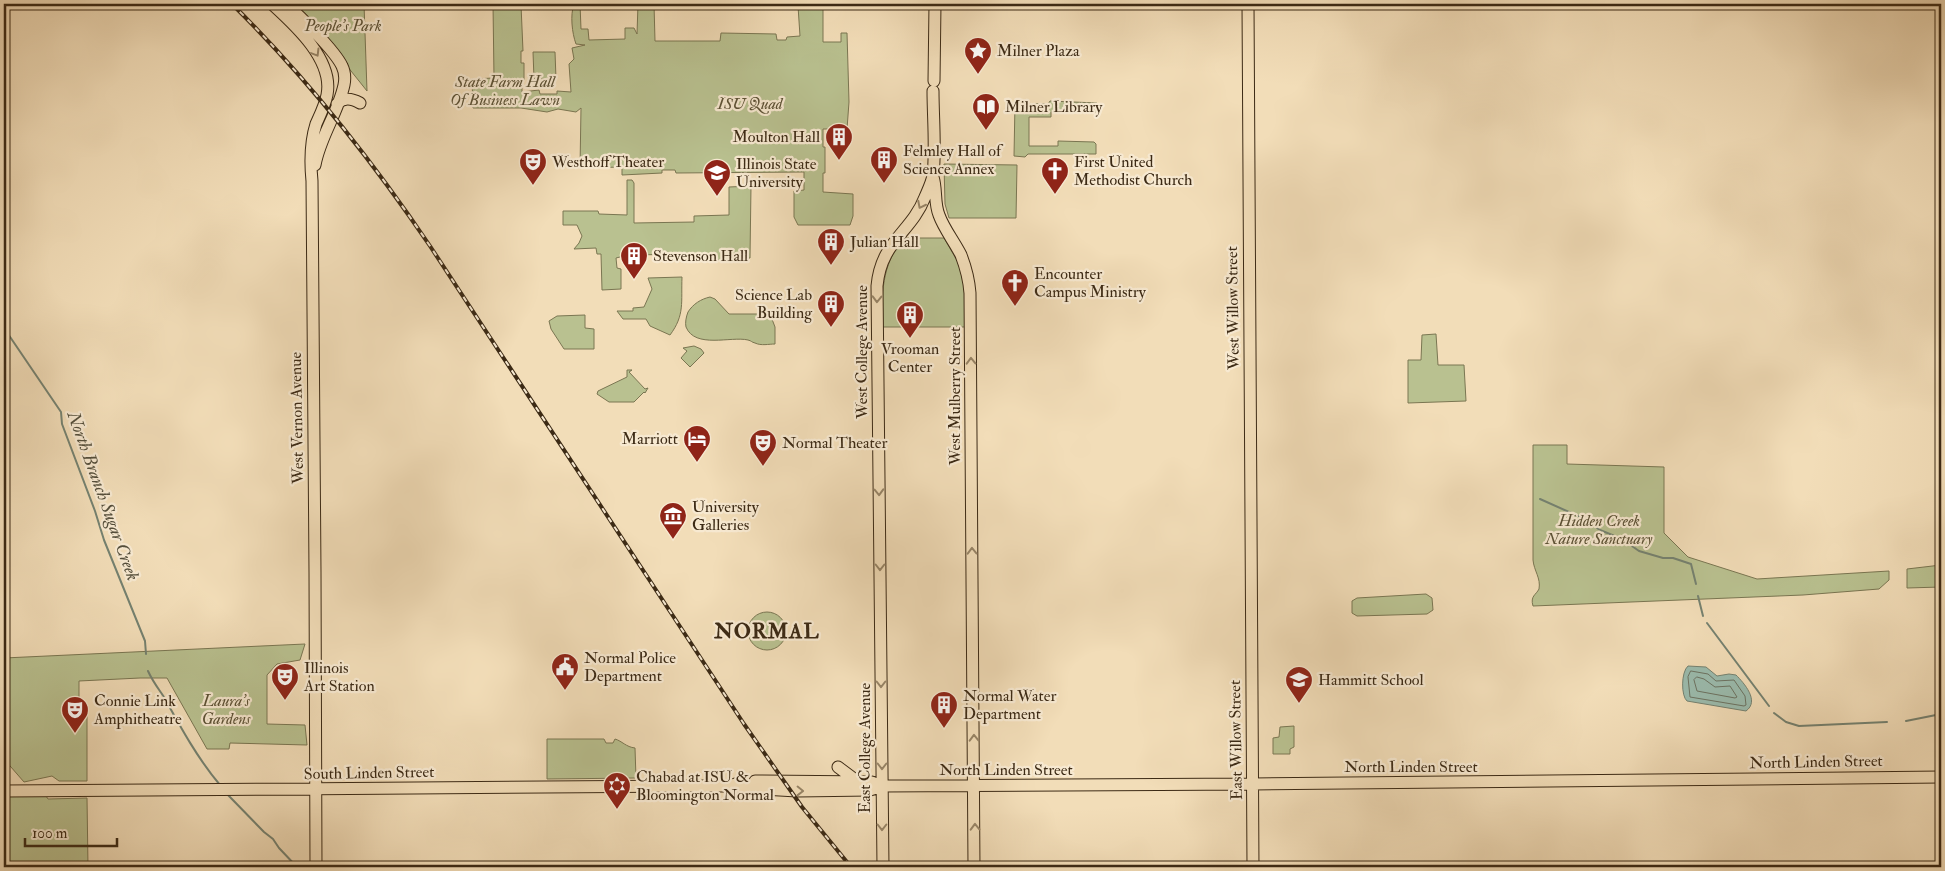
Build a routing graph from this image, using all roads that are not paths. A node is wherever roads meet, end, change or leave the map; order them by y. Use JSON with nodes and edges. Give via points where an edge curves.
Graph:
{"nodes":[{"id":1,"x":272,"y":4,"type":"edge"},
{"id":2,"x":286,"y":4,"type":"edge"},
{"id":3,"x":935,"y":4,"type":"edge"},
{"id":4,"x":1248,"y":4,"type":"edge"},
{"id":5,"x":360,"y":102,"type":"dead end"},
{"id":6,"x":337,"y":104,"type":"junction"},
{"id":7,"x":933,"y":177,"type":"junction"},
{"id":8,"x":312,"y":181,"type":"junction"},
{"id":9,"x":1251,"y":613,"type":"joint"},
{"id":10,"x":880,"y":629,"type":"joint"},
{"id":11,"x":1941,"y":777,"type":"edge"},
{"id":12,"x":1253,"y":784,"type":"junction"},
{"id":13,"x":734,"y":785,"type":"junction"},
{"id":14,"x":882,"y":786,"type":"junction"},
{"id":15,"x":974,"y":786,"type":"junction"},
{"id":16,"x":316,"y":790,"type":"junction"},
{"id":17,"x":4,"y":791,"type":"edge"},
{"id":18,"x":316,"y":867,"type":"edge"},
{"id":19,"x":882,"y":867,"type":"edge"},
{"id":20,"x":974,"y":867,"type":"edge"},
{"id":21,"x":1253,"y":867,"type":"edge"}],
"edges":[{"from":1,"to":8,"type":"main road","name":"West Vernon Avenue","one_way":true,"via":[[306,37],[325,70],[327,97],[311,147]]},
{"from":2,"to":6,"type":"main road","name":"West Vernon Avenue","via":[[342,66],[345,83]]},
{"from":3,"to":7,"type":"main road","name":"West College Avenue"},
{"from":4,"to":9,"type":"main road","name":"West Willow Street"},
{"from":5,"to":6,"type":"main road","via":[[348,98]]},
{"from":6,"to":8,"type":"main road","name":"West Vernon Avenue","via":[[319,148]]},
{"from":7,"to":10,"type":"main road","name":"West College Avenue","one_way":true,"via":[[920,209],[887,252],[878,277]]},
{"from":15,"to":7,"type":"main road","name":"West Mulberry Street","one_way":true,"via":[[970,293],[961,256],[937,212]]},
{"from":8,"to":16,"type":"main road","name":"West Vernon Avenue"},
{"from":9,"to":12,"type":"main road","name":"East Willow Street"},
{"from":10,"to":14,"type":"main road","name":"East College Avenue","one_way":true},
{"from":11,"to":12,"type":"main road","name":"North Linden Street"},
{"from":12,"to":15,"type":"main road","name":"North Linden Street"},
{"from":12,"to":21,"type":"main road","name":"East Willow Street"},
{"from":13,"to":14,"type":"main road","name":"South Linden Street","one_way":true,"via":[[797,791],[870,790]]},
{"from":13,"to":14,"type":"main road","name":"South Linden Street","via":[[743,782],[828,782],[836,778],[838,767],[858,782]]},
{"from":13,"to":16,"type":"main road","name":"South Linden Street"},
{"from":14,"to":15,"type":"main road","name":"North Linden Street"},
{"from":14,"to":19,"type":"main road","name":"East College Avenue","one_way":true},
{"from":20,"to":15,"type":"main road","name":"West Mulberry Street","one_way":true},
{"from":16,"to":17,"type":"main road","name":"South Linden Street"},
{"from":16,"to":18,"type":"main road","name":"West Vernon Avenue"}]}
